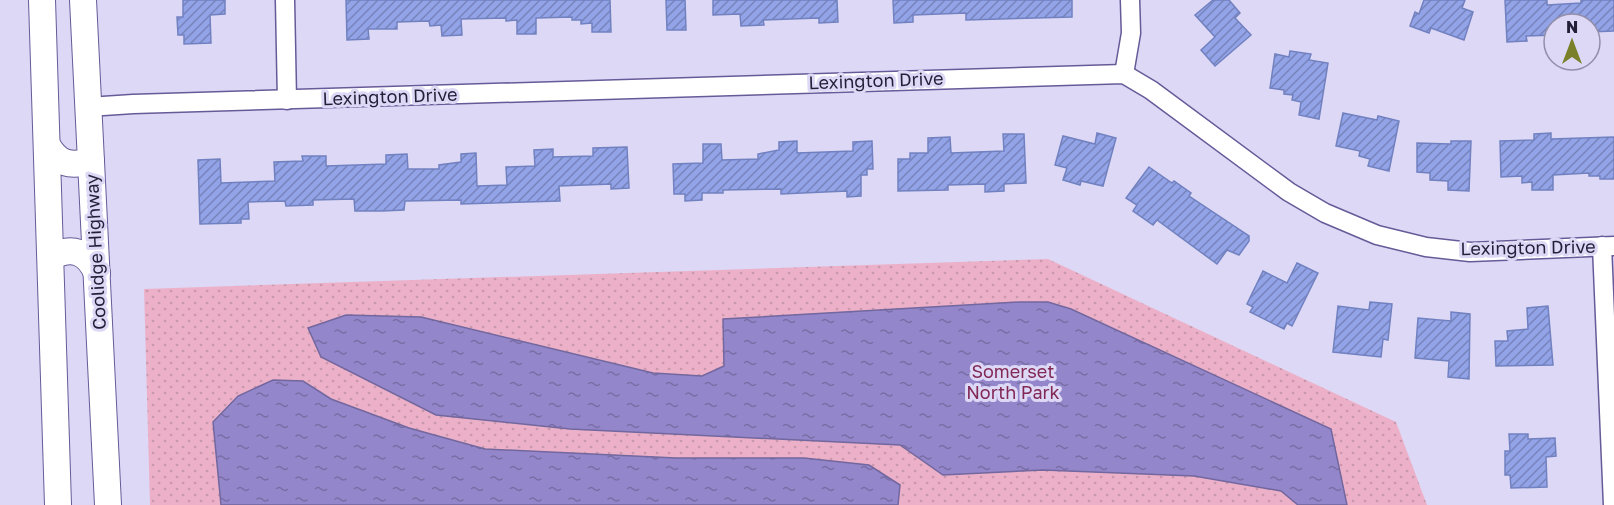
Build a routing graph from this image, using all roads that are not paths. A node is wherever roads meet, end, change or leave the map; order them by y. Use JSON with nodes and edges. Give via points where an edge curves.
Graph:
{"nodes":[{"id":1,"x":42,"y":0,"type":"edge"},
{"id":2,"x":83,"y":0,"type":"edge"},
{"id":3,"x":285,"y":0,"type":"edge"},
{"id":4,"x":1130,"y":0,"type":"edge"},
{"id":5,"x":1124,"y":74,"type":"junction"},
{"id":6,"x":287,"y":100,"type":"junction"},
{"id":7,"x":88,"y":107,"type":"junction"},
{"id":8,"x":47,"y":145,"type":"junction"},
{"id":9,"x":91,"y":161,"type":"junction"},
{"id":10,"x":1608,"y":246,"type":"edge"},
{"id":11,"x":51,"y":257,"type":"junction"},
{"id":12,"x":97,"y":273,"type":"junction"},
{"id":13,"x":58,"y":505,"type":"edge"},
{"id":14,"x":108,"y":505,"type":"edge"},
{"id":15,"x":1613,"y":505,"type":"edge"}],
"edges":[{"from":1,"to":8,"type":"main road"},
{"from":2,"to":7,"type":"main road","name":"Coolidge Highway"},
{"from":3,"to":6,"type":"street"},
{"from":4,"to":5,"type":"street","via":[[1131,33]]},
{"from":5,"to":6,"type":"street","name":"Lexington Drive"},
{"from":5,"to":10,"type":"street","name":"Lexington Drive","via":[[1289,192],[1324,213],[1377,235],[1470,252]]},
{"from":6,"to":7,"type":"street","name":"Lexington Drive"},
{"from":7,"to":9,"type":"main road","name":"Coolidge Highway"},
{"from":8,"to":9,"type":"main road","via":[[57,160],[65,163]]},
{"from":8,"to":11,"type":"main road"},
{"from":9,"to":12,"type":"main road","name":"Coolidge Highway"},
{"from":10,"to":15,"type":"street"},
{"from":11,"to":12,"type":"main road","via":[[66,251],[80,252],[88,257]]},
{"from":11,"to":13,"type":"main road"},
{"from":12,"to":14,"type":"main road","name":"Coolidge Highway"}]}
